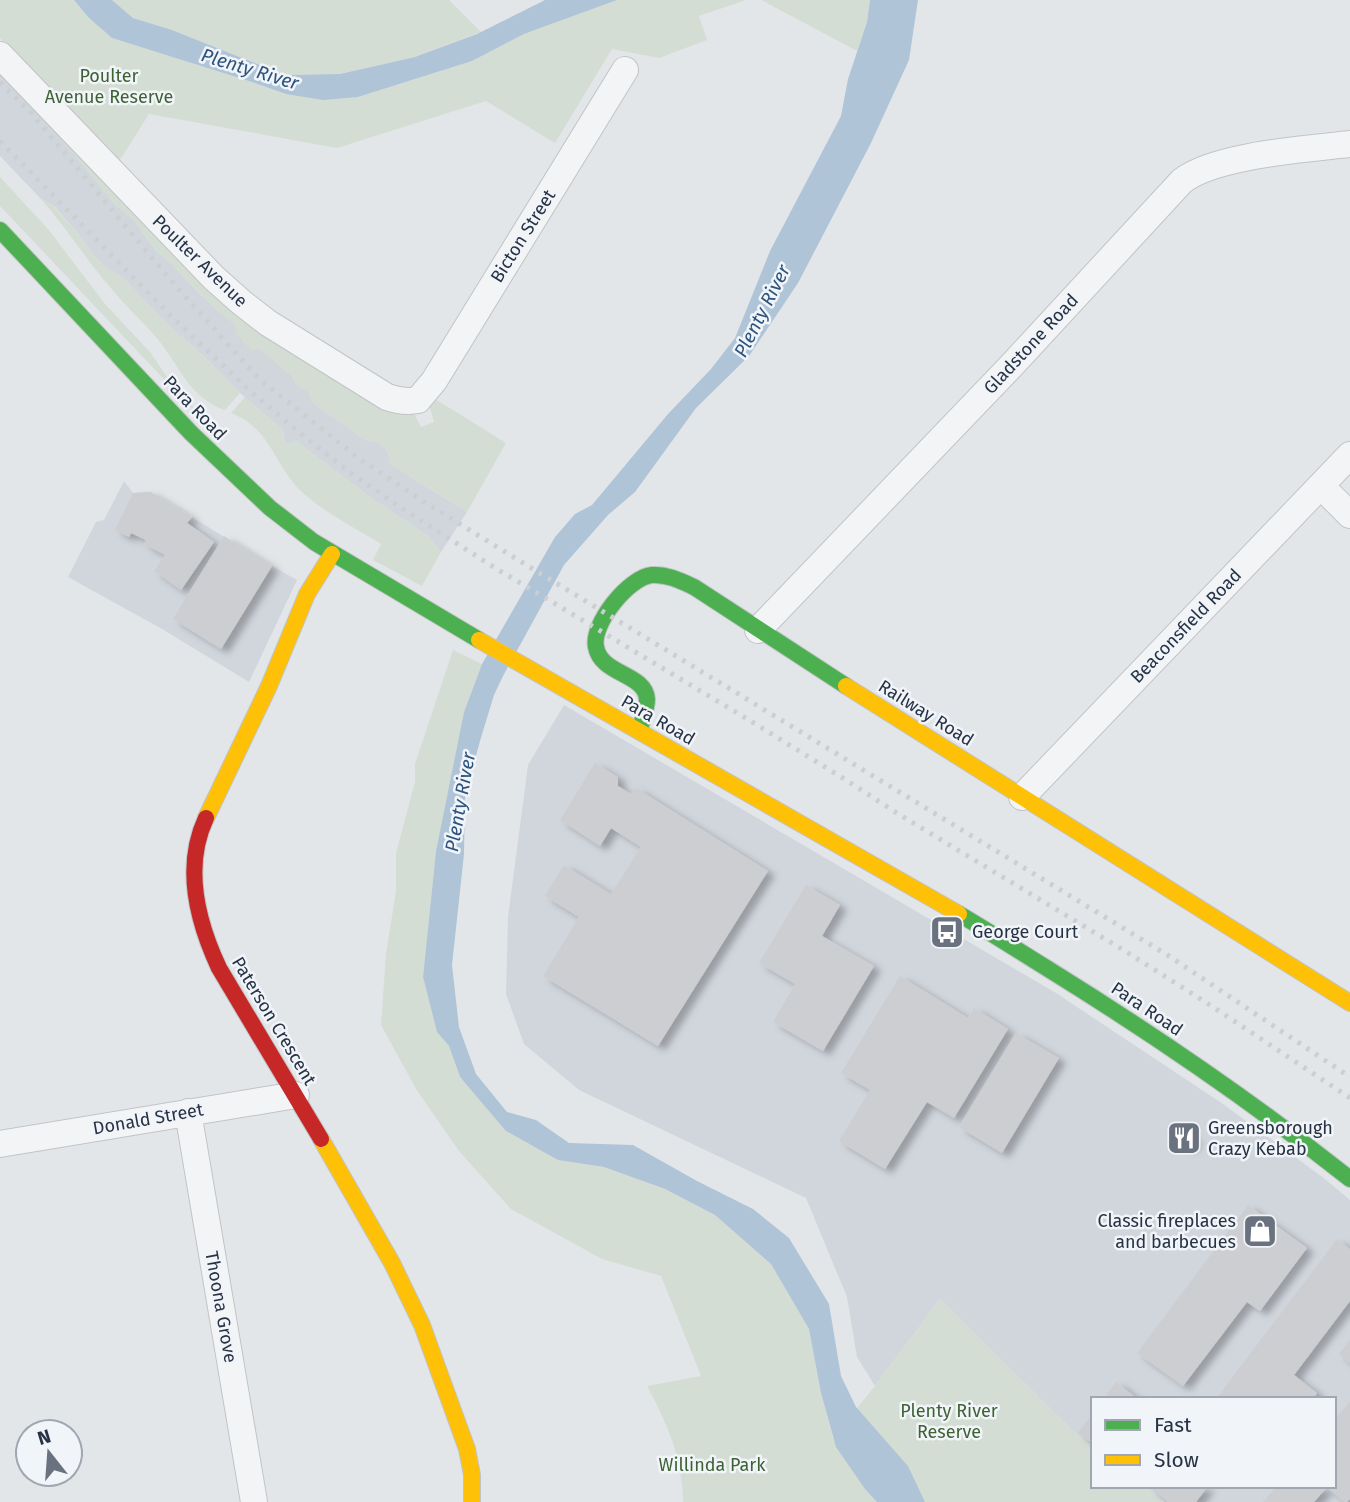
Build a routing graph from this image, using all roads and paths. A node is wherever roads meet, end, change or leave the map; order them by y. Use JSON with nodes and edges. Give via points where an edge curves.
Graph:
{"nodes":[{"id":1,"x":0,"y":55,"type":"edge"},
{"id":2,"x":625,"y":70,"type":"dead end"},
{"id":3,"x":1350,"y":144,"type":"edge"},
{"id":4,"x":0,"y":230,"type":"edge"},
{"id":5,"x":422,"y":411,"type":"joint"},
{"id":6,"x":1350,"y":455,"type":"edge"},
{"id":7,"x":1321,"y":486,"type":"junction"},
{"id":8,"x":1350,"y":514,"type":"edge"},
{"id":9,"x":332,"y":554,"type":"junction"},
{"id":10,"x":758,"y":630,"type":"junction"},
{"id":11,"x":639,"y":731,"type":"junction"},
{"id":12,"x":1023,"y":797,"type":"junction"},
{"id":13,"x":1350,"y":1003,"type":"edge"},
{"id":14,"x":296,"y":1095,"type":"junction"},
{"id":15,"x":188,"y":1112,"type":"junction"},
{"id":16,"x":0,"y":1144,"type":"edge"},
{"id":17,"x":1350,"y":1179,"type":"edge"},
{"id":18,"x":254,"y":1502,"type":"edge"},
{"id":19,"x":472,"y":1502,"type":"edge"}],
"edges":[{"from":1,"to":5,"type":"street","name":"Poulter Avenue","via":[[241,302],[387,397]]},
{"from":2,"to":5,"type":"street","name":"Bicton Street","via":[[435,381]]},
{"from":3,"to":10,"type":"street","name":"Gladstone Road","via":[[1217,164],[1182,181]]},
{"from":4,"to":9,"type":"street","name":"Para Road","via":[[191,433],[270,508]]},
{"from":6,"to":7,"type":"street","name":"Beaconsfield Road"},
{"from":7,"to":8,"type":"street"},
{"from":7,"to":12,"type":"street","name":"Beaconsfield Road"},
{"from":9,"to":11,"type":"street","name":"Para Road"},
{"from":9,"to":14,"type":"street","name":"Paterson Crescent","via":[[307,594],[204,823],[193,879],[201,921],[219,968]]},
{"from":10,"to":11,"type":"street","name":"Railway Road","via":[[682,580],[650,576],[635,581],[614,604],[595,642],[605,663],[644,691],[647,703]]},
{"from":10,"to":12,"type":"street","name":"Railway Road"},
{"from":11,"to":17,"type":"street","name":"Para Road","via":[[1103,1003],[1247,1100]]},
{"from":12,"to":13,"type":"street","name":"Railway Road"},
{"from":14,"to":15,"type":"street","name":"Donald Street"},
{"from":14,"to":19,"type":"street","name":"Paterson Crescent","via":[[417,1312],[462,1434],[472,1470]]},
{"from":15,"to":16,"type":"street","name":"Donald Street"},
{"from":15,"to":18,"type":"street","name":"Thoona Grove"}]}
